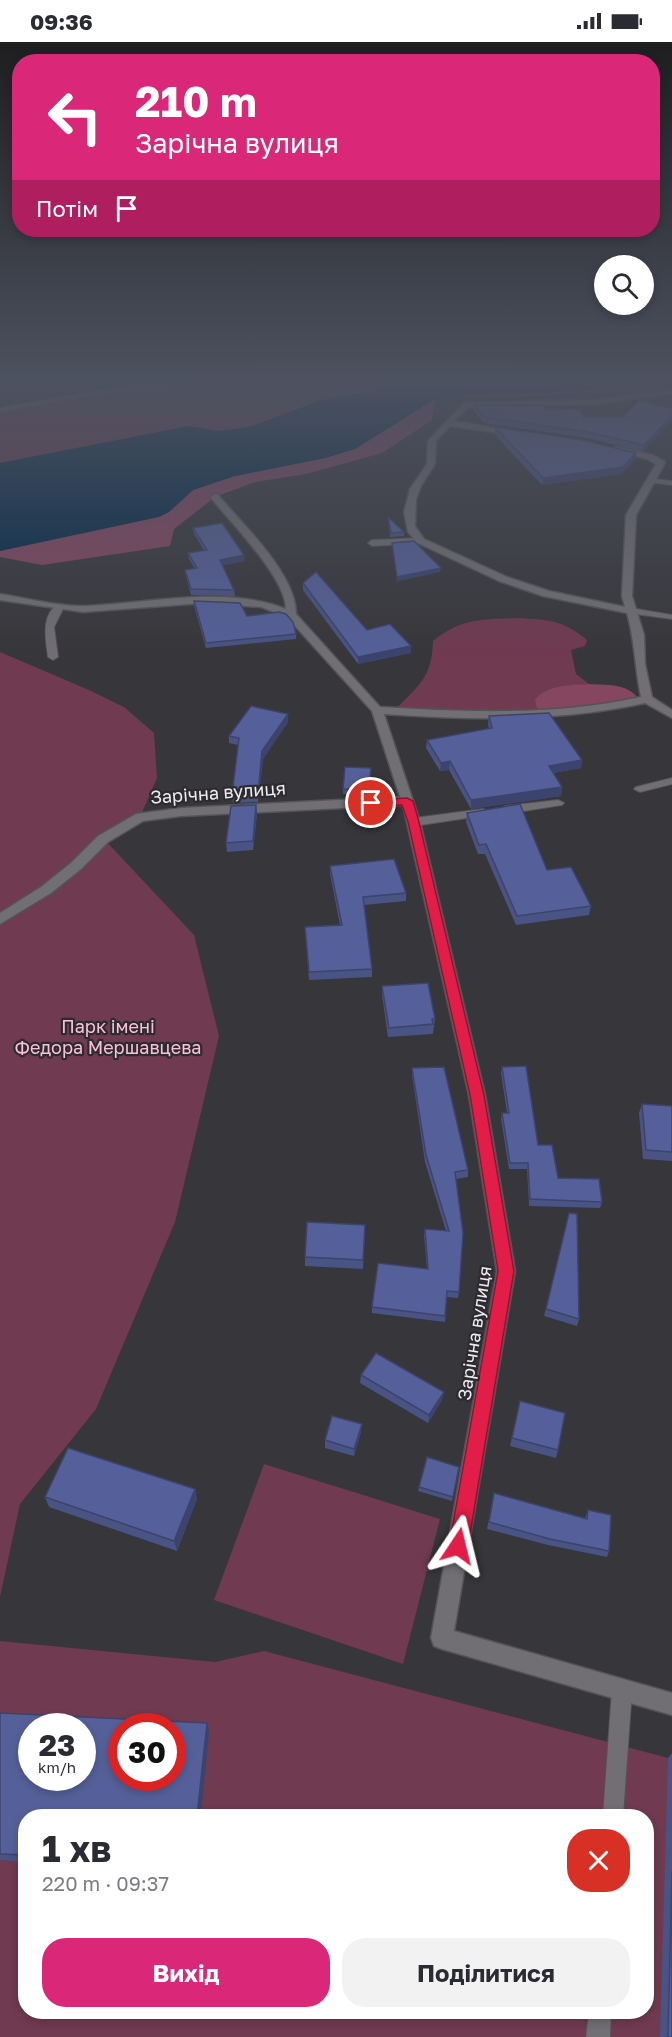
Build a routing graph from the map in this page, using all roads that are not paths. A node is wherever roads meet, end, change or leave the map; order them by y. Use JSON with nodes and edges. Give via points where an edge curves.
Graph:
{"nodes":[{"id":1,"x":426,"y":472,"type":"edge"},
{"id":2,"x":655,"y":472,"type":"edge"},
{"id":3,"x":650,"y":480,"type":"junction"},
{"id":4,"x":672,"y":483,"type":"edge"},
{"id":5,"x":215,"y":497,"type":"dead end"},
{"id":6,"x":421,"y":541,"type":"junction"},
{"id":7,"x":372,"y":543,"type":"dead end"},
{"id":8,"x":0,"y":597,"type":"edge"},
{"id":9,"x":59,"y":607,"type":"junction"},
{"id":10,"x":631,"y":611,"type":"junction"},
{"id":11,"x":291,"y":615,"type":"junction"},
{"id":12,"x":669,"y":617,"type":"dead end"},
{"id":13,"x":53,"y":657,"type":"dead end"},
{"id":14,"x":647,"y":699,"type":"junction"},
{"id":15,"x":377,"y":710,"type":"junction"},
{"id":16,"x":672,"y":715,"type":"edge"},
{"id":17,"x":672,"y":781,"type":"edge"},
{"id":18,"x":640,"y":789,"type":"dead end"},
{"id":19,"x":407,"y":801,"type":"junction"},
{"id":20,"x":558,"y":803,"type":"dead end"},
{"id":21,"x":414,"y":822,"type":"junction"},
{"id":22,"x":26,"y":903,"type":"junction"},
{"id":23,"x":0,"y":907,"type":"edge"},
{"id":24,"x":0,"y":919,"type":"edge"},
{"id":25,"x":622,"y":1690,"type":"junction"},
{"id":26,"x":672,"y":1704,"type":"edge"},
{"id":27,"x":614,"y":1809,"type":"edge"},
{"id":28,"x":599,"y":2019,"type":"edge"},
{"id":29,"x":598,"y":2037,"type":"edge"}],
"edges":[{"from":1,"to":6,"type":"street","via":[[413,492],[408,519]]},
{"from":2,"to":3,"type":"street"},
{"from":3,"to":4,"type":"lane"},
{"from":3,"to":10,"type":"street","via":[[631,515],[627,596]]},
{"from":5,"to":11,"type":"street","name":"Зарічна вулиця","via":[[274,568],[291,601]]},
{"from":6,"to":7,"type":"lane"},
{"from":6,"to":10,"type":"street","via":[[503,579],[547,594]]},
{"from":8,"to":9,"type":"street","name":"Зарічна вулиця"},
{"from":9,"to":11,"type":"street","name":"Зарічна вулиця","via":[[83,609],[223,600],[263,604]]},
{"from":9,"to":13,"type":"lane","via":[[49,627]]},
{"from":10,"to":12,"type":"lane"},
{"from":10,"to":14,"type":"street","via":[[639,635]]},
{"from":11,"to":15,"type":"street","name":"Зарічна вулиця"},
{"from":14,"to":15,"type":"street","via":[[594,710],[526,716]]},
{"from":14,"to":16,"type":"street"},
{"from":15,"to":19,"type":"street","name":"Зарічна вулиця"},
{"from":17,"to":18,"type":"lane"},
{"from":19,"to":21,"type":"street","name":"Зарічна вулиця"},
{"from":19,"to":22,"type":"street","name":"Зарічна вулиця","via":[[140,817],[103,839],[76,866]]},
{"from":20,"to":21,"type":"lane"},
{"from":21,"to":25,"type":"street","name":"Зарічна вулиця","via":[[477,1095],[506,1271],[442,1638]]},
{"from":22,"to":23,"type":"street"},
{"from":22,"to":24,"type":"street","name":"Зарічна вулиця"},
{"from":25,"to":26,"type":"street","name":"Зарічна вулиця"},
{"from":25,"to":27,"type":"lane"},
{"from":28,"to":29,"type":"lane"}]}
